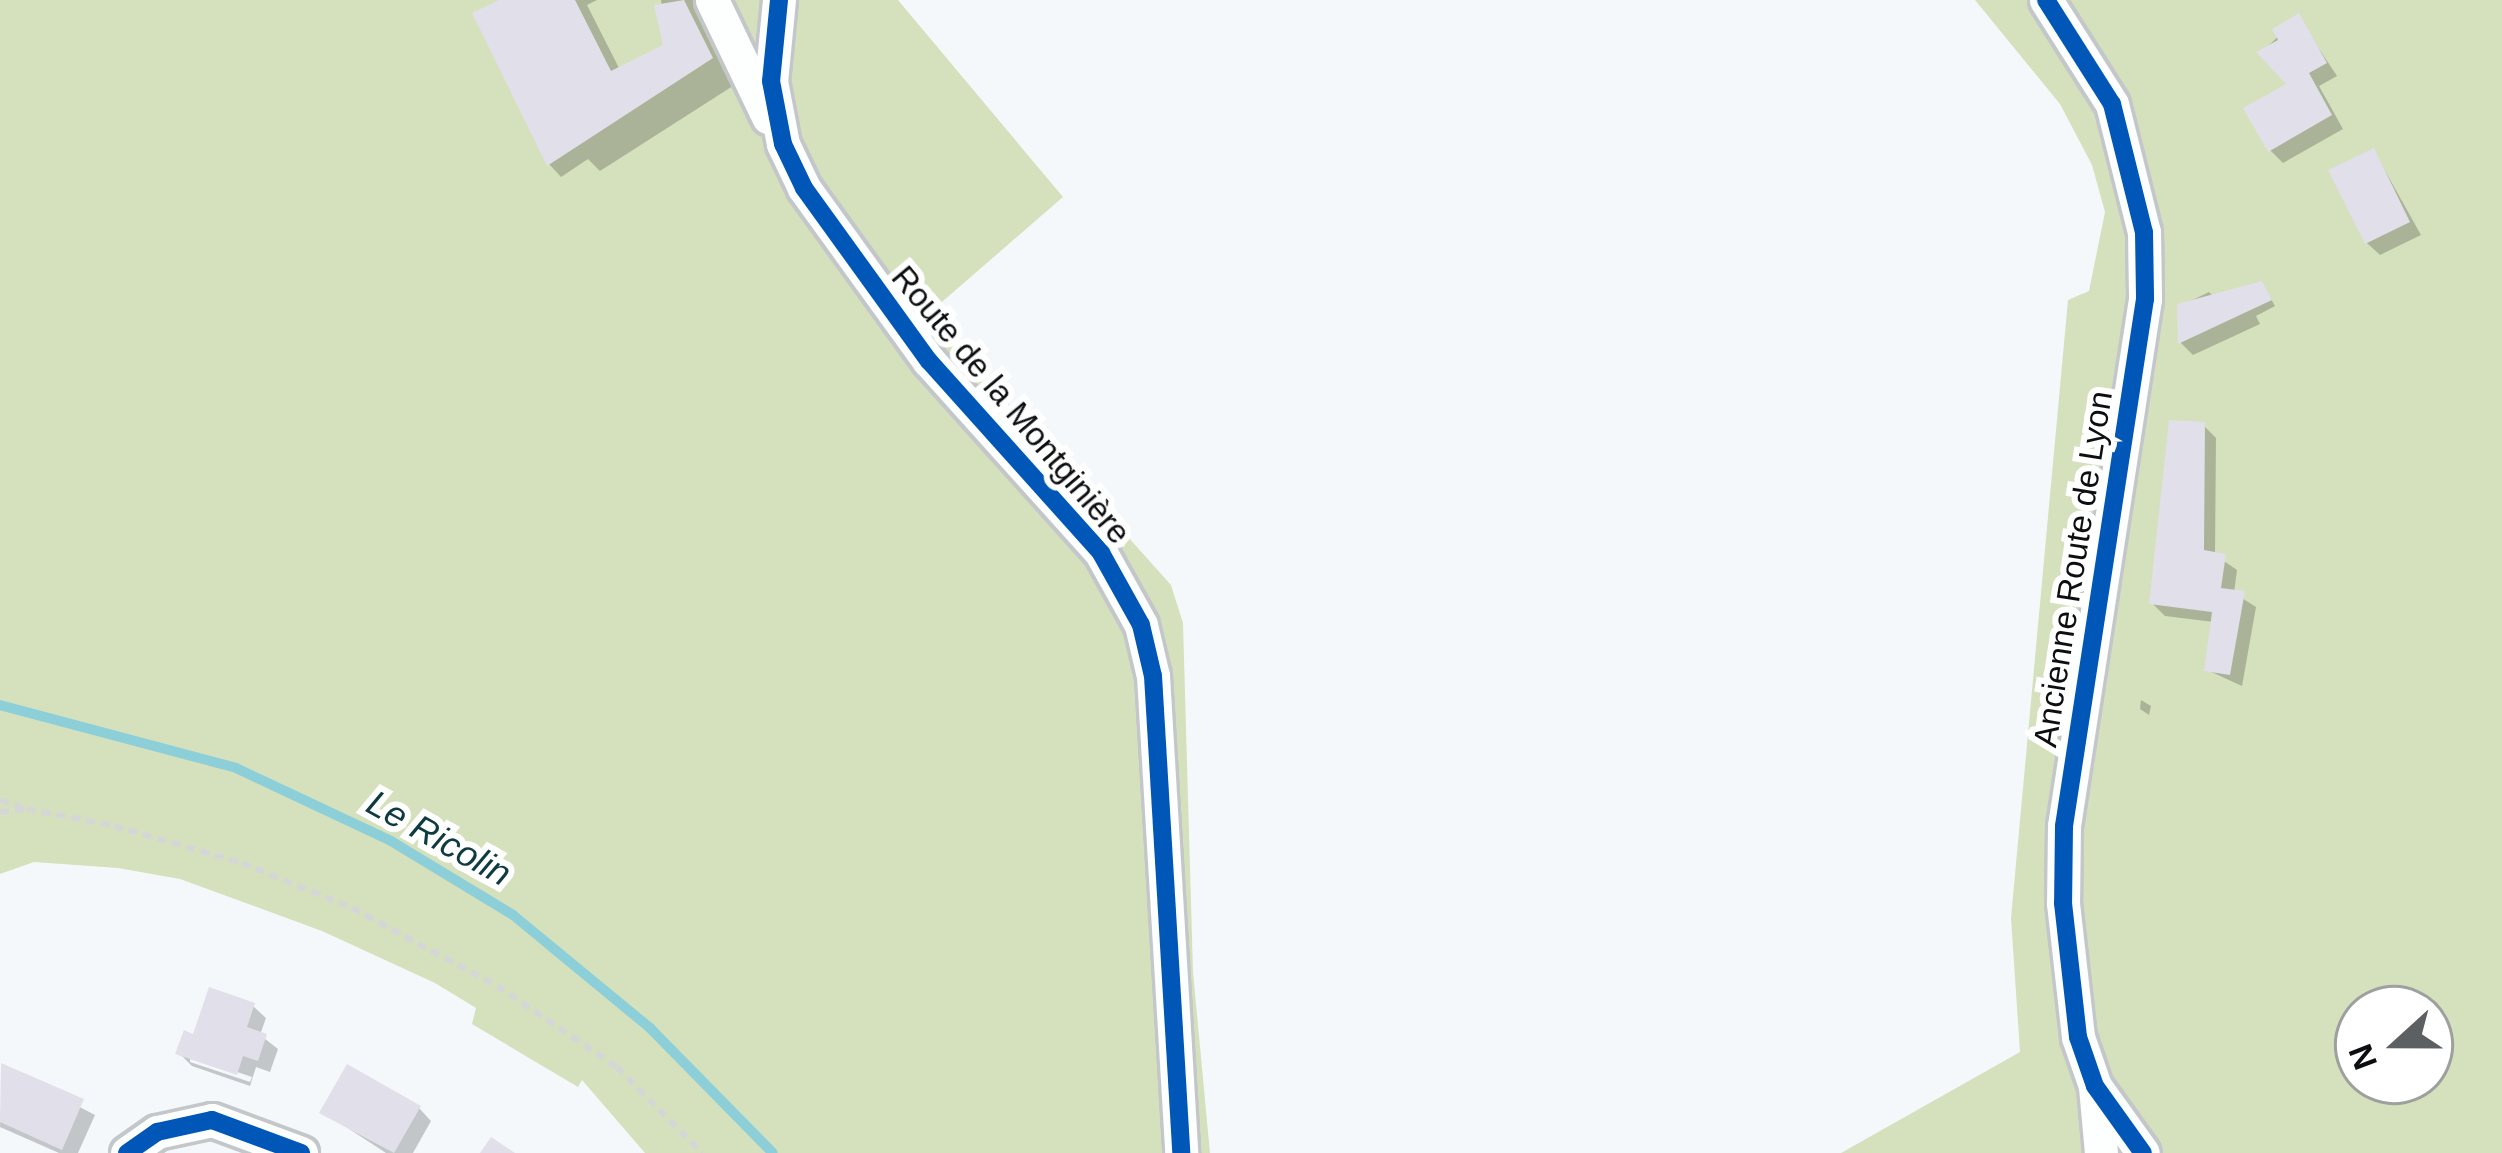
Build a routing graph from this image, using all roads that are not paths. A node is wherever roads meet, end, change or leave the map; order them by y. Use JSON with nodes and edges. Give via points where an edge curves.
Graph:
{"nodes":[{"id":1,"x":712,"y":0,"type":"edge"},
{"id":2,"x":779,"y":0,"type":"edge"},
{"id":3,"x":2046,"y":0,"type":"edge"},
{"id":4,"x":783,"y":144,"type":"junction"},
{"id":5,"x":2095,"y":1086,"type":"junction"},
{"id":6,"x":127,"y":1153,"type":"edge"},
{"id":7,"x":301,"y":1153,"type":"edge"},
{"id":8,"x":1181,"y":1153,"type":"edge"},
{"id":9,"x":2101,"y":1153,"type":"edge"},
{"id":10,"x":2143,"y":1153,"type":"edge"}],
"edges":[{"from":1,"to":4,"type":"street"},
{"from":2,"to":4,"type":"street","name":"Route de la Montginière","via":[[770,81]]},
{"from":3,"to":5,"type":"street","name":"Ancienne Route de Lyon","via":[[2112,104],[2144,232],[2145,299],[2064,826],[2069,993]]},
{"from":4,"to":8,"type":"street","name":"Route de la Montginière","via":[[830,230],[929,361],[1101,553],[1142,626],[1153,676]]},
{"from":5,"to":9,"type":"street"},
{"from":5,"to":10,"type":"street","name":"Ancienne Route de Lyon"},
{"from":6,"to":7,"type":"street","via":[[171,1126],[212,1120]]}]}
